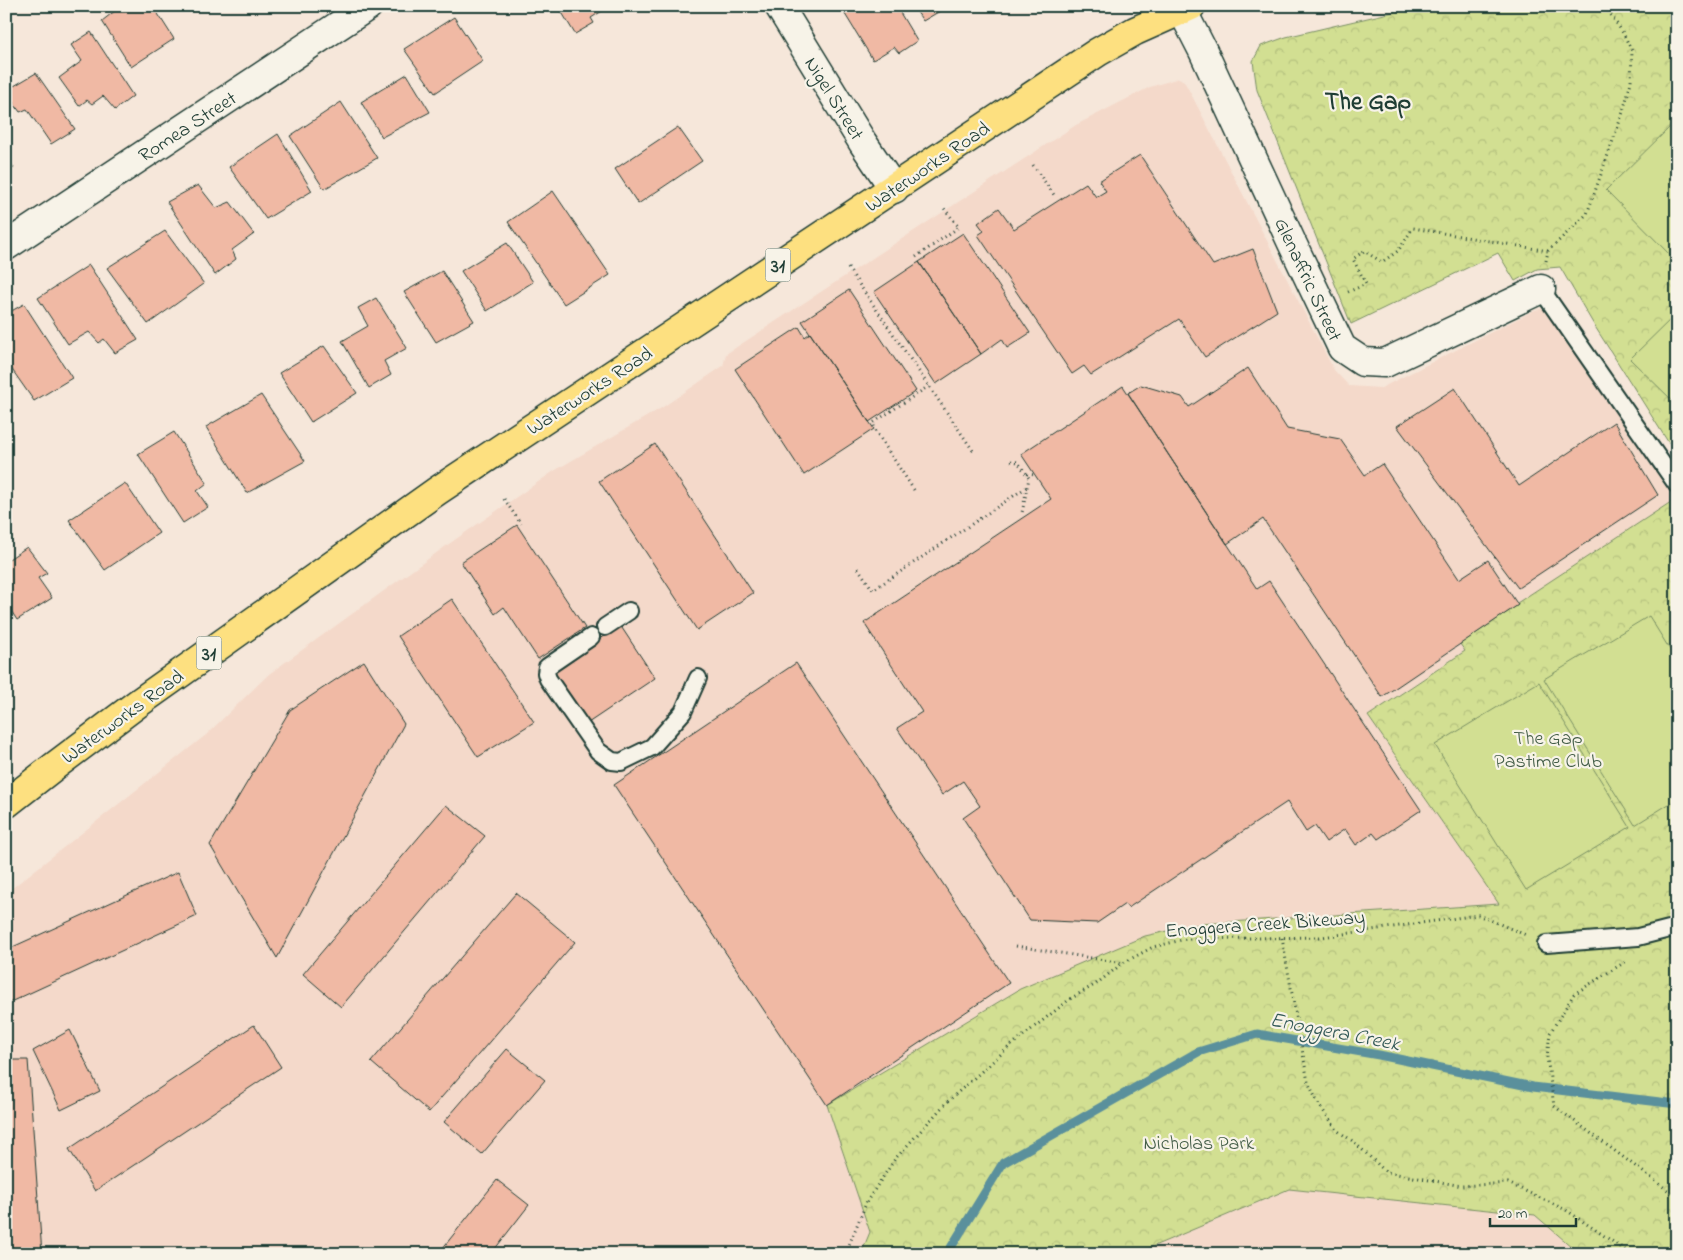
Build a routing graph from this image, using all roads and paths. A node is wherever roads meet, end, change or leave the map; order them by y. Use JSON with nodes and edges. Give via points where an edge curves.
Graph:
{"nodes":[{"id":1,"x":368,"y":6,"type":"edge"},
{"id":2,"x":779,"y":6,"type":"edge"},
{"id":3,"x":1605,"y":6,"type":"edge"},
{"id":4,"x":1187,"y":8,"type":"edge"},
{"id":5,"x":1033,"y":165,"type":"dead end"},
{"id":6,"x":894,"y":189,"type":"junction"},
{"id":7,"x":1054,"y":195,"type":"dead end"},
{"id":8,"x":943,"y":207,"type":"dead end"},
{"id":9,"x":6,"y":246,"type":"edge"},
{"id":10,"x":1548,"y":250,"type":"junction"},
{"id":11,"x":916,"y":257,"type":"dead end"},
{"id":12,"x":848,"y":268,"type":"dead end"},
{"id":13,"x":1541,"y":288,"type":"junction"},
{"id":14,"x":1321,"y":305,"type":"junction"},
{"id":15,"x":929,"y":386,"type":"junction"},
{"id":16,"x":974,"y":452,"type":"dead end"},
{"id":17,"x":1011,"y":461,"type":"dead end"},
{"id":18,"x":1026,"y":474,"type":"junction"},
{"id":19,"x":1035,"y":475,"type":"dead end"},
{"id":20,"x":1677,"y":486,"type":"edge"},
{"id":21,"x":1027,"y":487,"type":"junction"},
{"id":22,"x":914,"y":490,"type":"dead end"},
{"id":23,"x":504,"y":499,"type":"dead end"},
{"id":24,"x":1022,"y":512,"type":"dead end"},
{"id":25,"x":521,"y":524,"type":"dead end"},
{"id":26,"x":858,"y":568,"type":"dead end"},
{"id":27,"x":629,"y":611,"type":"dead end"},
{"id":28,"x":605,"y":627,"type":"dead end"},
{"id":29,"x":591,"y":637,"type":"dead end"},
{"id":30,"x":698,"y":678,"type":"dead end"},
{"id":31,"x":6,"y":804,"type":"edge"},
{"id":32,"x":1677,"y":927,"type":"edge"},
{"id":33,"x":1638,"y":937,"type":"junction"},
{"id":34,"x":1282,"y":938,"type":"junction"},
{"id":35,"x":1546,"y":944,"type":"joint"},
{"id":36,"x":1016,"y":946,"type":"dead end"},
{"id":37,"x":1123,"y":964,"type":"junction"},
{"id":38,"x":1677,"y":1197,"type":"edge"},
{"id":39,"x":848,"y":1254,"type":"edge"},
{"id":40,"x":1631,"y":1254,"type":"edge"}],
"edges":[{"from":1,"to":9,"type":"street","name":"Romea Street"},
{"from":2,"to":6,"type":"street","name":"Nigel Street"},
{"from":3,"to":10,"type":"path","via":[[1632,51],[1627,97],[1587,214]]},
{"from":4,"to":6,"type":"main road","name":"Waterworks Road","number":"31","via":[[1098,52]]},
{"from":4,"to":14,"type":"street","name":"Glenaffric Street","via":[[1203,50]]},
{"from":5,"to":7,"type":"path"},
{"from":6,"to":31,"type":"main road","name":"Waterworks Road","number":"31","via":[[437,491],[137,704]]},
{"from":8,"to":11,"type":"path","via":[[959,227]]},
{"from":10,"to":13,"type":"path"},
{"from":10,"to":14,"type":"path","via":[[1413,228],[1398,251],[1382,262],[1364,251],[1352,259],[1366,284]]},
{"from":12,"to":15,"type":"path"},
{"from":13,"to":14,"type":"street","name":"Glenaffric Street","via":[[1385,363],[1363,362],[1342,348]]},
{"from":13,"to":20,"type":"lane"},
{"from":15,"to":16,"type":"path"},
{"from":15,"to":22,"type":"path","via":[[873,423]]},
{"from":17,"to":18,"type":"path","via":[[1018,462]]},
{"from":18,"to":19,"type":"path"},
{"from":18,"to":21,"type":"path","via":[[1029,478]]},
{"from":21,"to":24,"type":"path"},
{"from":21,"to":26,"type":"path","via":[[873,590]]},
{"from":23,"to":25,"type":"path"},
{"from":27,"to":28,"type":"lane"},
{"from":29,"to":30,"type":"lane","via":[[547,667],[546,673],[598,751],[612,760],[621,762],[652,747],[683,712]]},
{"from":32,"to":33,"type":"lane"},
{"from":33,"to":35,"type":"lane"},
{"from":33,"to":38,"type":"path","via":[[1639,953],[1574,994],[1550,1033],[1546,1057],[1554,1106]]},
{"from":34,"to":35,"type":"path","name":"Enoggera Creek Bikeway","via":[[1322,937],[1478,915]]},
{"from":34,"to":37,"type":"path","name":"Enoggera Creek Bikeway","via":[[1186,939],[1153,947]]},
{"from":34,"to":40,"type":"path","via":[[1308,1082],[1319,1105],[1338,1131],[1386,1172],[1462,1186],[1508,1183],[1566,1210]]},
{"from":36,"to":37,"type":"path"},
{"from":37,"to":39,"type":"path","name":"Enoggera Creek Bikeway","via":[[1070,998],[946,1102],[895,1159],[867,1201]]}]}
